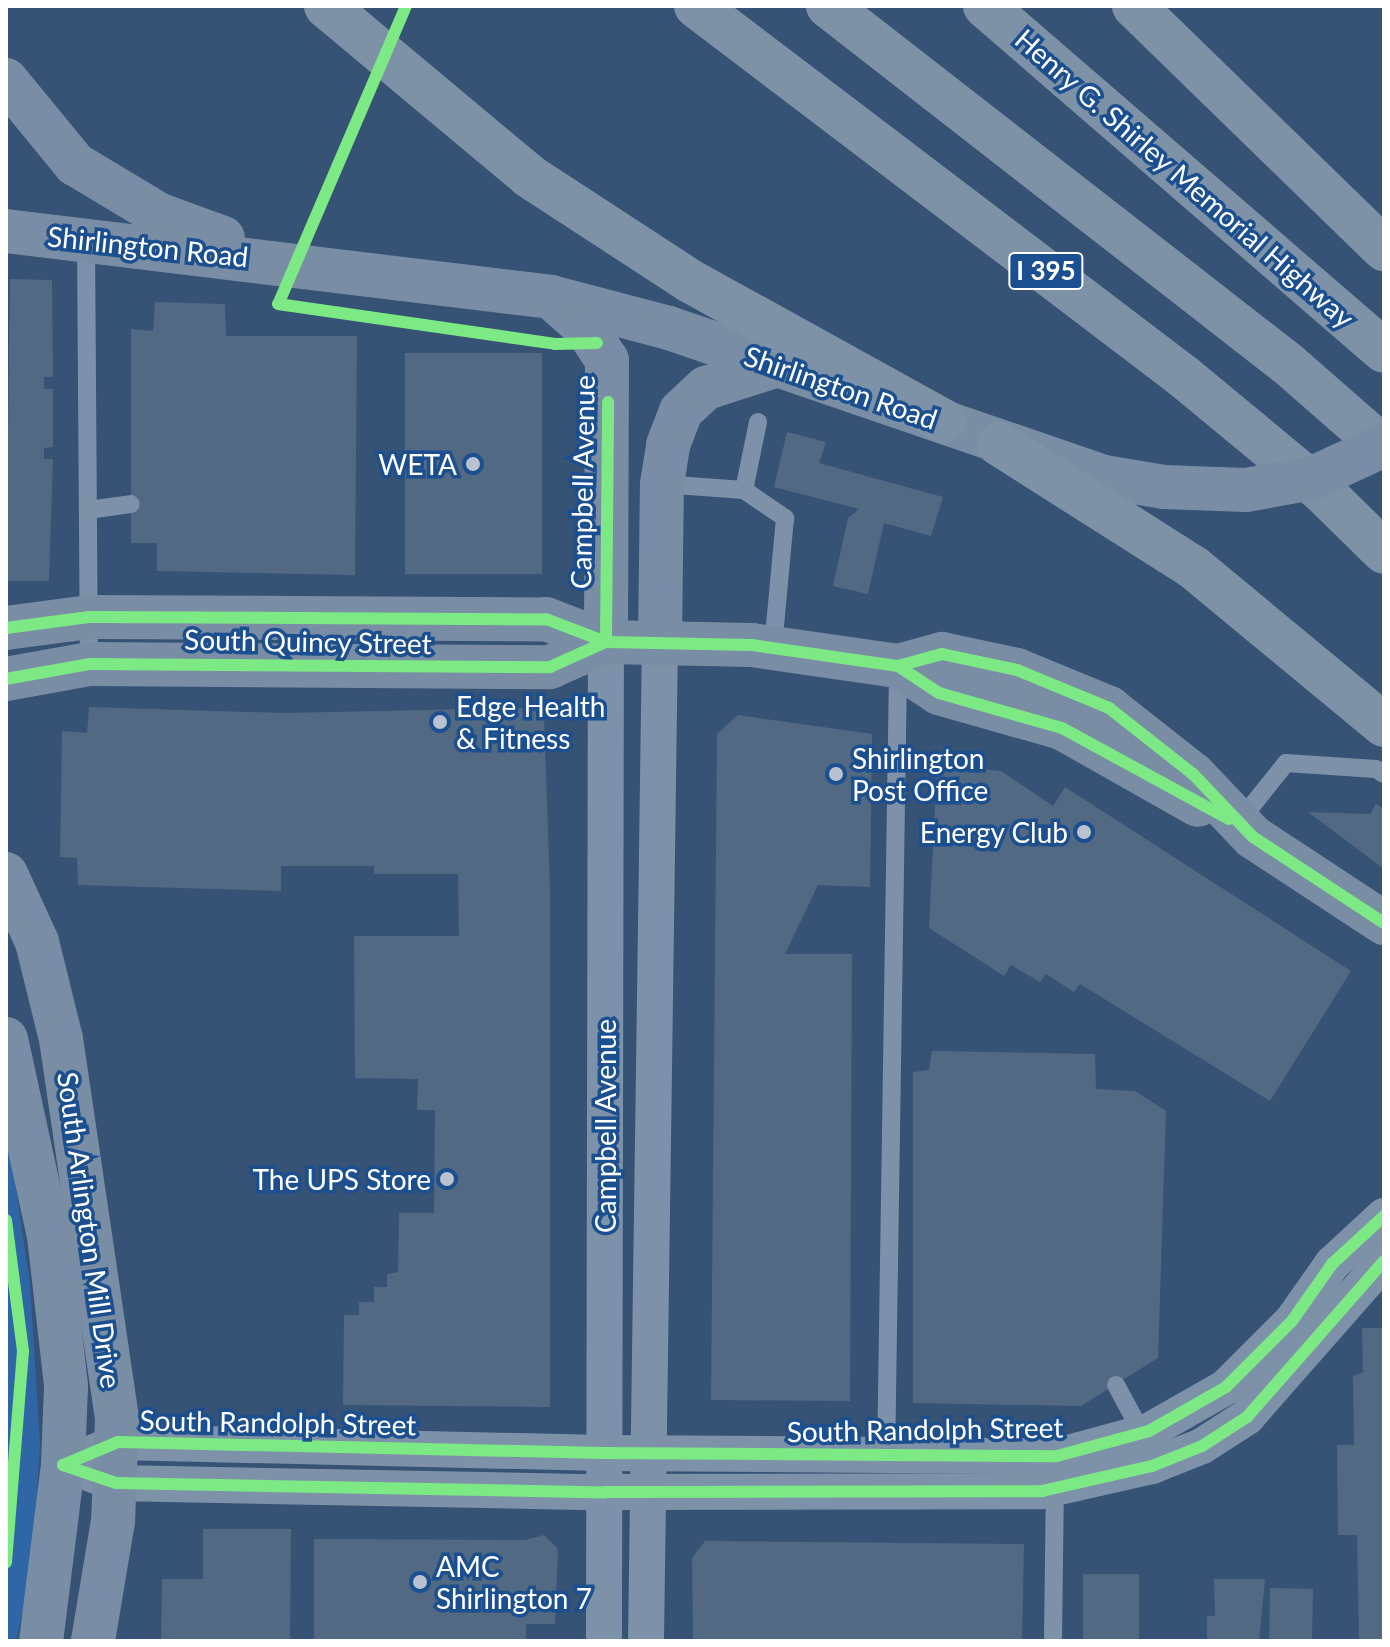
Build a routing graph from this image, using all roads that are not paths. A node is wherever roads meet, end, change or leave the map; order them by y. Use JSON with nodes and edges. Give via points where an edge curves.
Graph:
{"nodes":[{"id":1,"x":326,"y":6,"type":"edge"},
{"id":2,"x":696,"y":6,"type":"edge"},
{"id":3,"x":828,"y":6,"type":"edge"},
{"id":4,"x":985,"y":6,"type":"edge"},
{"id":5,"x":1134,"y":6,"type":"edge"},
{"id":6,"x":6,"y":80,"type":"edge"},
{"id":7,"x":6,"y":231,"type":"edge"},
{"id":8,"x":86,"y":238,"type":"junction"},
{"id":9,"x":1384,"y":249,"type":"edge"},
{"id":10,"x":290,"y":261,"type":"junction"},
{"id":11,"x":551,"y":297,"type":"junction"},
{"id":12,"x":1384,"y":351,"type":"edge"},
{"id":13,"x":778,"y":365,"type":"junction"},
{"id":14,"x":944,"y":421,"type":"junction"},
{"id":15,"x":758,"y":422,"type":"dead end"},
{"id":16,"x":999,"y":444,"type":"junction"},
{"id":17,"x":1384,"y":447,"type":"edge"},
{"id":18,"x":662,"y":484,"type":"junction"},
{"id":19,"x":744,"y":490,"type":"junction"},
{"id":20,"x":131,"y":504,"type":"dead end"},
{"id":21,"x":88,"y":510,"type":"junction"},
{"id":22,"x":1384,"y":552,"type":"edge"},
{"id":23,"x":89,"y":617,"type":"junction"},
{"id":24,"x":6,"y":628,"type":"edge"},
{"id":25,"x":606,"y":642,"type":"junction"},
{"id":26,"x":660,"y":642,"type":"junction"},
{"id":27,"x":773,"y":648,"type":"junction"},
{"id":28,"x":89,"y":664,"type":"junction"},
{"id":29,"x":898,"y":666,"type":"junction"},
{"id":30,"x":6,"y":679,"type":"edge"},
{"id":31,"x":1384,"y":725,"type":"edge"},
{"id":32,"x":1384,"y":774,"type":"edge"},
{"id":33,"x":1238,"y":823,"type":"junction"},
{"id":34,"x":6,"y":874,"type":"edge"},
{"id":35,"x":1384,"y":923,"type":"edge"},
{"id":36,"x":6,"y":1039,"type":"edge"},
{"id":37,"x":1384,"y":1216,"type":"edge"},
{"id":38,"x":1384,"y":1261,"type":"edge"},
{"id":39,"x":1116,"y":1385,"type":"dead end"},
{"id":40,"x":1142,"y":1433,"type":"junction"},
{"id":41,"x":604,"y":1453,"type":"junction"},
{"id":42,"x":645,"y":1453,"type":"junction"},
{"id":43,"x":117,"y":1462,"type":"junction"},
{"id":44,"x":63,"y":1465,"type":"junction"},
{"id":45,"x":886,"y":1474,"type":"junction"},
{"id":46,"x":1055,"y":1488,"type":"junction"},
{"id":47,"x":646,"y":1491,"type":"junction"},
{"id":48,"x":605,"y":1492,"type":"junction"},
{"id":49,"x":41,"y":1641,"type":"edge"},
{"id":50,"x":93,"y":1641,"type":"edge"},
{"id":51,"x":604,"y":1641,"type":"edge"},
{"id":52,"x":646,"y":1641,"type":"edge"},
{"id":53,"x":1053,"y":1641,"type":"edge"}],
"edges":[{"from":1,"to":14,"type":"highway","via":[[529,176],[690,281]]},
{"from":2,"to":22,"type":"highway","number":"I 395","via":[[1183,376],[1321,490]]},
{"from":3,"to":17,"type":"highway","via":[[1288,364]]},
{"from":4,"to":12,"type":"highway","name":"Henry G. Shirley Memorial Highway"},
{"from":5,"to":9,"type":"highway"},
{"from":6,"to":10,"type":"street","name":"Shirlington Road","via":[[75,164],[160,215]]},
{"from":7,"to":8,"type":"street","name":"Shirlington Road"},
{"from":8,"to":10,"type":"street","name":"Shirlington Road"},
{"from":8,"to":21,"type":"lane"},
{"from":10,"to":11,"type":"street","name":"Shirlington Road"},
{"from":11,"to":13,"type":"street","name":"Shirlington Road","via":[[669,328]]},
{"from":11,"to":25,"type":"street","name":"Campbell Avenue","via":[[586,328],[607,360]]},
{"from":13,"to":14,"type":"street","name":"Shirlington Road"},
{"from":13,"to":18,"type":"street","name":"Campbell Avenue","via":[[706,388],[681,411],[668,445]]},
{"from":14,"to":16,"type":"street","name":"Shirlington Road"},
{"from":15,"to":19,"type":"lane"},
{"from":16,"to":17,"type":"street","name":"Shirlington Road","bridge":true,"via":[[1104,477],[1164,487],[1246,490],[1313,478]]},
{"from":16,"to":31,"type":"highway","via":[[1193,567]]},
{"from":18,"to":19,"type":"lane"},
{"from":18,"to":26,"type":"street","name":"Campbell Avenue"},
{"from":19,"to":27,"type":"lane","via":[[785,518]]},
{"from":20,"to":21,"type":"lane"},
{"from":21,"to":23,"type":"lane"},
{"from":23,"to":24,"type":"street","name":"South Quincy Street"},
{"from":23,"to":25,"type":"street","name":"South Quincy Street","via":[[546,619]]},
{"from":23,"to":28,"type":"lane"},
{"from":25,"to":26,"type":"street","name":"South Quincy Street"},
{"from":25,"to":28,"type":"street","name":"South Quincy Street","via":[[550,667]]},
{"from":25,"to":41,"type":"street","name":"Campbell Avenue"},
{"from":26,"to":27,"type":"street","name":"South Quincy Street"},
{"from":26,"to":42,"type":"street","name":"Campbell Avenue"},
{"from":27,"to":29,"type":"street","name":"South Quincy Street"},
{"from":28,"to":30,"type":"street","name":"South Quincy Street"},
{"from":29,"to":33,"type":"street","via":[[942,654],[1017,670],[1109,708],[1193,774]]},
{"from":29,"to":45,"type":"lane"},
{"from":32,"to":33,"type":"lane","via":[[1376,769],[1286,763]]},
{"from":33,"to":35,"type":"street"},
{"from":34,"to":43,"type":"street","name":"South Arlington Mill Drive","via":[[37,942],[72,1093]]},
{"from":36,"to":44,"type":"street","name":"South Arlington Mill Drive","via":[[49,1236],[66,1386]]},
{"from":37,"to":40,"type":"street","name":"South Randolph Street","via":[[1332,1264],[1252,1365],[1216,1394]]},
{"from":38,"to":46,"type":"street","name":"South Randolph Street","via":[[1247,1417],[1202,1446],[1152,1466]]},
{"from":39,"to":40,"type":"lane"},
{"from":40,"to":45,"type":"street","name":"South Randolph Street","via":[[1057,1456]]},
{"from":41,"to":42,"type":"street","name":"South Randolph Street"},
{"from":41,"to":43,"type":"street","name":"South Randolph Street"},
{"from":41,"to":48,"type":"street","name":"Campbell Avenue"},
{"from":42,"to":45,"type":"street","name":"South Randolph Street"},
{"from":42,"to":47,"type":"street","name":"Campbell Avenue"},
{"from":43,"to":44,"type":"street","name":"South Randolph Street"},
{"from":43,"to":48,"type":"street","name":"South Randolph Street"},
{"from":43,"to":50,"type":"street","name":"South Arlington Mill Drive"},
{"from":44,"to":49,"type":"street","name":"South Arlington Mill Drive"},
{"from":45,"to":46,"type":"street","name":"South Randolph Street"},
{"from":45,"to":47,"type":"street","name":"South Randolph Street"},
{"from":46,"to":53,"type":"lane"},
{"from":47,"to":48,"type":"street","name":"South Randolph Street"},
{"from":47,"to":52,"type":"street","name":"Campbell Avenue"},
{"from":48,"to":51,"type":"street","name":"Campbell Avenue"}]}
